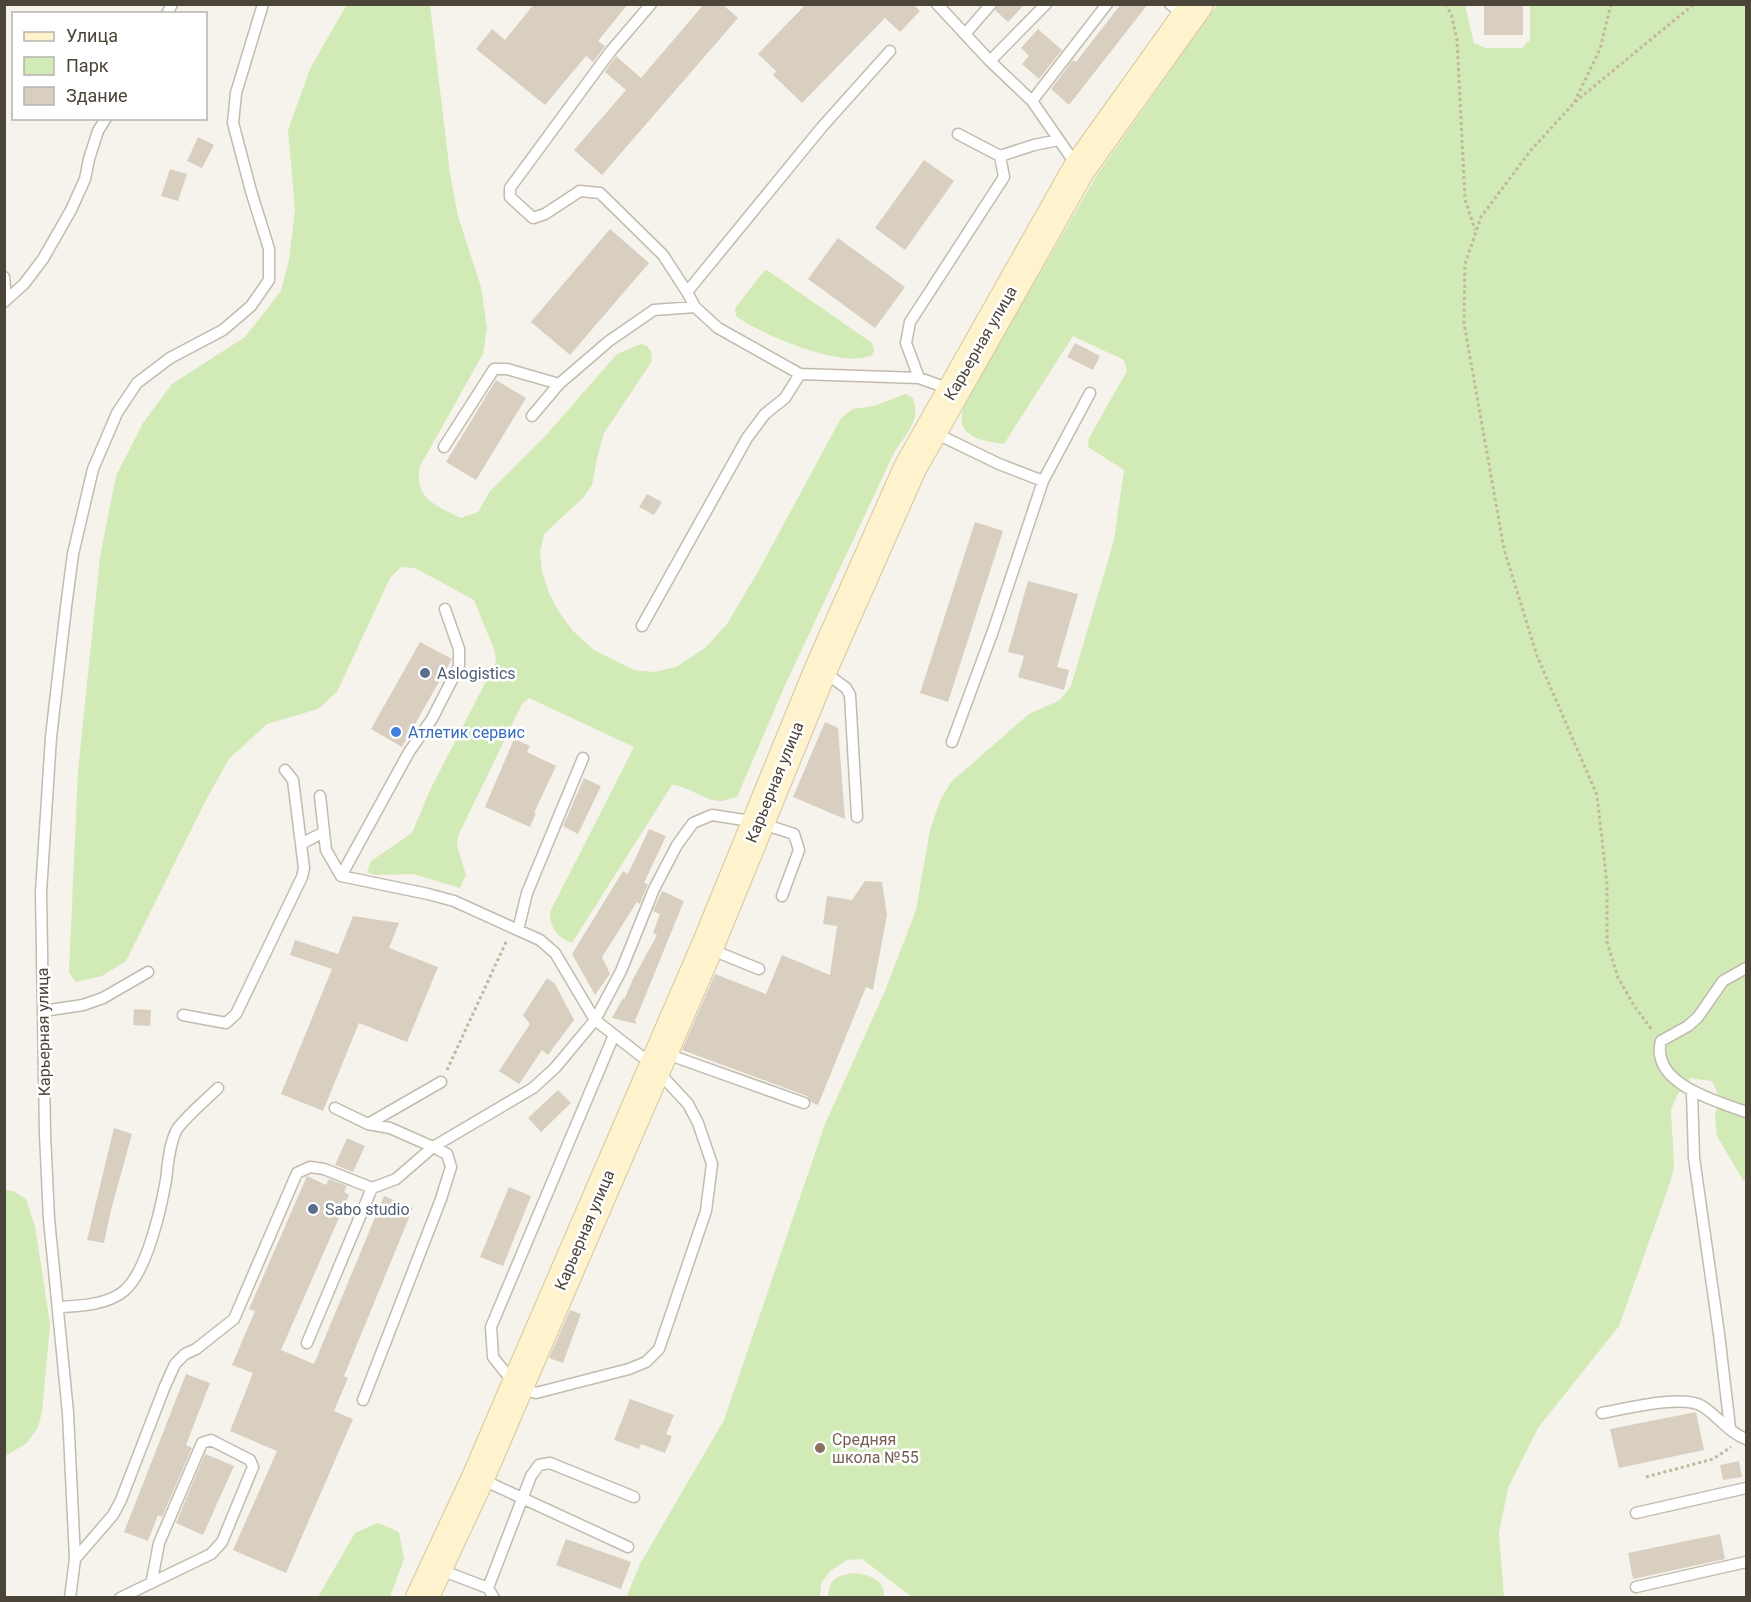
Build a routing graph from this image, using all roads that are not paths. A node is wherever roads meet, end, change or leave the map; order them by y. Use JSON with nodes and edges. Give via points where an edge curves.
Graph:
{"nodes":[{"id":1,"x":263,"y":4,"type":"edge"},
{"id":2,"x":651,"y":4,"type":"edge"},
{"id":3,"x":936,"y":4,"type":"edge"},
{"id":4,"x":991,"y":4,"type":"edge"},
{"id":5,"x":1046,"y":4,"type":"edge"},
{"id":6,"x":1107,"y":4,"type":"edge"},
{"id":7,"x":1185,"y":9,"type":"edge"},
{"id":8,"x":965,"y":34,"type":"junction"},
{"id":9,"x":890,"y":51,"type":"dead end"},
{"id":10,"x":990,"y":61,"type":"junction"},
{"id":11,"x":1032,"y":102,"type":"junction"},
{"id":12,"x":105,"y":120,"type":"edge"},
{"id":13,"x":958,"y":134,"type":"dead end"},
{"id":14,"x":1058,"y":140,"type":"junction"},
{"id":15,"x":1000,"y":156,"type":"junction"},
{"id":16,"x":1079,"y":169,"type":"junction"},
{"id":17,"x":4,"y":277,"type":"edge"},
{"id":18,"x":687,"y":292,"type":"junction"},
{"id":19,"x":5,"y":301,"type":"edge"},
{"id":20,"x":696,"y":307,"type":"junction"},
{"id":21,"x":800,"y":374,"type":"junction"},
{"id":22,"x":919,"y":378,"type":"junction"},
{"id":23,"x":559,"y":384,"type":"junction"},
{"id":24,"x":953,"y":391,"type":"junction"},
{"id":25,"x":1090,"y":393,"type":"dead end"},
{"id":26,"x":532,"y":416,"type":"dead end"},
{"id":27,"x":930,"y":431,"type":"junction"},
{"id":28,"x":444,"y":447,"type":"dead end"},
{"id":29,"x":1043,"y":481,"type":"junction"},
{"id":30,"x":445,"y":609,"type":"dead end"},
{"id":31,"x":642,"y":626,"type":"dead end"},
{"id":32,"x":821,"y":669,"type":"junction"},
{"id":33,"x":952,"y":742,"type":"dead end"},
{"id":34,"x":583,"y":758,"type":"dead end"},
{"id":35,"x":285,"y":770,"type":"dead end"},
{"id":36,"x":320,"y":796,"type":"dead end"},
{"id":37,"x":857,"y":817,"type":"dead end"},
{"id":38,"x":757,"y":822,"type":"junction"},
{"id":39,"x":324,"y":832,"type":"junction"},
{"id":40,"x":301,"y":844,"type":"junction"},
{"id":41,"x":341,"y":876,"type":"junction"},
{"id":42,"x":782,"y":896,"type":"dead end"},
{"id":43,"x":515,"y":929,"type":"junction"},
{"id":44,"x":708,"y":945,"type":"junction"},
{"id":45,"x":1746,"y":968,"type":"edge"},
{"id":46,"x":759,"y":969,"type":"dead end"},
{"id":47,"x":148,"y":972,"type":"dead end"},
{"id":48,"x":43,"y":1011,"type":"junction"},
{"id":49,"x":183,"y":1015,"type":"dead end"},
{"id":50,"x":595,"y":1020,"type":"junction"},
{"id":51,"x":614,"y":1035,"type":"junction"},
{"id":52,"x":658,"y":1057,"type":"junction"},
{"id":53,"x":441,"y":1082,"type":"road end"},
{"id":54,"x":218,"y":1088,"type":"dead end"},
{"id":55,"x":1692,"y":1092,"type":"junction"},
{"id":56,"x":804,"y":1103,"type":"dead end"},
{"id":57,"x":335,"y":1108,"type":"dead end"},
{"id":58,"x":1746,"y":1112,"type":"edge"},
{"id":59,"x":368,"y":1124,"type":"junction"},
{"id":60,"x":433,"y":1147,"type":"junction"},
{"id":61,"x":372,"y":1188,"type":"junction"},
{"id":62,"x":58,"y":1307,"type":"junction"},
{"id":63,"x":307,"y":1343,"type":"dead end"},
{"id":64,"x":517,"y":1387,"type":"junction"},
{"id":65,"x":363,"y":1400,"type":"dead end"},
{"id":66,"x":1602,"y":1413,"type":"dead end"},
{"id":67,"x":1730,"y":1428,"type":"junction"},
{"id":68,"x":1745,"y":1438,"type":"edge"},
{"id":69,"x":478,"y":1478,"type":"junction"},
{"id":70,"x":1746,"y":1488,"type":"edge"},
{"id":71,"x":634,"y":1497,"type":"dead end"},
{"id":72,"x":522,"y":1498,"type":"junction"},
{"id":73,"x":1636,"y":1512,"type":"dead end"},
{"id":74,"x":628,"y":1547,"type":"dead end"},
{"id":75,"x":75,"y":1559,"type":"junction"},
{"id":76,"x":1746,"y":1562,"type":"edge"},
{"id":77,"x":435,"y":1568,"type":"junction"},
{"id":78,"x":152,"y":1580,"type":"junction"},
{"id":79,"x":1636,"y":1587,"type":"dead end"},
{"id":80,"x":491,"y":1593,"type":"edge"},
{"id":81,"x":70,"y":1598,"type":"edge"},
{"id":82,"x":120,"y":1598,"type":"edge"},
{"id":83,"x":422,"y":1598,"type":"edge"}],
"edges":[{"from":1,"to":48,"type":"lane","name":"Карьерная улица","via":[[236,93],[233,123],[269,249],[269,280],[251,306],[223,330],[170,358],[137,383],[117,413],[93,469],[73,554],[51,737],[41,892]]},
{"from":2,"to":18,"type":"lane","via":[[610,52],[510,188],[510,197],[533,218],[580,190],[600,193],[663,255]]},
{"from":3,"to":8,"type":"lane"},
{"from":4,"to":8,"type":"lane"},
{"from":5,"to":10,"type":"lane"},
{"from":6,"to":11,"type":"lane"},
{"from":7,"to":16,"type":"street","name":"Карьерная улица"},
{"from":8,"to":10,"type":"lane"},
{"from":9,"to":18,"type":"lane","via":[[822,127]]},
{"from":10,"to":11,"type":"lane"},
{"from":11,"to":14,"type":"lane"},
{"from":12,"to":19,"type":"lane","via":[[71,210],[43,259]]},
{"from":13,"to":15,"type":"lane"},
{"from":14,"to":15,"type":"lane"},
{"from":14,"to":16,"type":"lane"},
{"from":15,"to":22,"type":"lane","via":[[1004,177],[910,322],[906,343]]},
{"from":16,"to":24,"type":"street","name":"Карьерная улица"},
{"from":17,"to":19,"type":"lane"},
{"from":18,"to":20,"type":"lane"},
{"from":20,"to":21,"type":"lane","via":[[718,328]]},
{"from":20,"to":23,"type":"lane","via":[[654,310],[609,341]]},
{"from":21,"to":22,"type":"lane"},
{"from":21,"to":31,"type":"lane","via":[[785,398],[765,414],[747,438]]},
{"from":22,"to":24,"type":"lane"},
{"from":23,"to":26,"type":"lane"},
{"from":23,"to":28,"type":"lane","via":[[494,369]]},
{"from":24,"to":27,"type":"street","name":"Карьерная улица"},
{"from":25,"to":29,"type":"lane"},
{"from":27,"to":29,"type":"lane"},
{"from":27,"to":32,"type":"street","name":"Карьерная улица"},
{"from":29,"to":33,"type":"lane"},
{"from":30,"to":41,"type":"lane","via":[[459,649],[459,666]]},
{"from":32,"to":37,"type":"lane","via":[[850,695]]},
{"from":32,"to":38,"type":"street","name":"Карьерная улица"},
{"from":34,"to":43,"type":"lane"},
{"from":35,"to":40,"type":"lane","via":[[293,780]]},
{"from":36,"to":39,"type":"lane"},
{"from":38,"to":42,"type":"lane","via":[[794,834],[799,850]]},
{"from":38,"to":44,"type":"street","name":"Карьерная улица"},
{"from":38,"to":50,"type":"lane","via":[[712,815],[693,824],[654,889],[621,971]]},
{"from":39,"to":40,"type":"lane"},
{"from":39,"to":41,"type":"lane","via":[[326,850]]},
{"from":40,"to":49,"type":"lane","via":[[302,877],[236,1014],[226,1023]]},
{"from":41,"to":43,"type":"lane","via":[[454,901]]},
{"from":43,"to":50,"type":"lane","via":[[540,940],[555,953]]},
{"from":44,"to":46,"type":"lane"},
{"from":44,"to":52,"type":"street","name":"Карьерная улица"},
{"from":45,"to":55,"type":"lane","via":[[1723,981],[1688,1026],[1661,1041],[1662,1063]]},
{"from":47,"to":48,"type":"lane","via":[[103,998]]},
{"from":48,"to":62,"type":"lane","name":"Карьерная улица","via":[[45,1134]]},
{"from":50,"to":51,"type":"lane"},
{"from":50,"to":60,"type":"lane","via":[[533,1088]]},
{"from":51,"to":52,"type":"lane","via":[[641,1056]]},
{"from":51,"to":64,"type":"lane","via":[[491,1327],[493,1357]]},
{"from":52,"to":56,"type":"lane"},
{"from":52,"to":64,"type":"street","name":"Карьерная улица"},
{"from":52,"to":64,"type":"lane","via":[[664,1078],[688,1104],[698,1122],[712,1164],[706,1211],[659,1349],[646,1362],[629,1369],[536,1393]]},
{"from":53,"to":59,"type":"lane"},
{"from":54,"to":62,"type":"lane","via":[[177,1129],[158,1221],[139,1270],[126,1290],[108,1300]]},
{"from":55,"to":58,"type":"lane"},
{"from":55,"to":67,"type":"lane","via":[[1694,1158]]},
{"from":57,"to":59,"type":"lane"},
{"from":59,"to":60,"type":"lane","via":[[390,1128]]},
{"from":60,"to":61,"type":"lane","via":[[396,1179]]},
{"from":60,"to":65,"type":"lane","via":[[447,1154],[451,1167]]},
{"from":61,"to":63,"type":"lane"},
{"from":61,"to":75,"type":"lane","via":[[324,1169],[310,1167],[297,1173],[234,1319],[175,1364],[121,1500]]},
{"from":62,"to":75,"type":"lane","name":"Карьерная улица"},
{"from":64,"to":69,"type":"street","name":"Карьерная улица"},
{"from":66,"to":67,"type":"lane","via":[[1682,1400],[1701,1405]]},
{"from":67,"to":68,"type":"lane"},
{"from":69,"to":72,"type":"lane"},
{"from":69,"to":77,"type":"street","name":"Карьерная улица"},
{"from":70,"to":73,"type":"lane"},
{"from":71,"to":72,"type":"lane","via":[[550,1463],[538,1465]]},
{"from":72,"to":74,"type":"lane"},
{"from":72,"to":80,"type":"lane"},
{"from":75,"to":81,"type":"lane","name":"Карьерная улица"},
{"from":76,"to":79,"type":"lane"},
{"from":77,"to":80,"type":"lane"},
{"from":77,"to":83,"type":"street","name":"Карьерная улица"},
{"from":78,"to":78,"type":"lane","via":[[211,1554],[222,1542],[253,1467],[250,1460],[211,1440],[202,1443],[159,1543]]},
{"from":78,"to":82,"type":"lane"}]}
